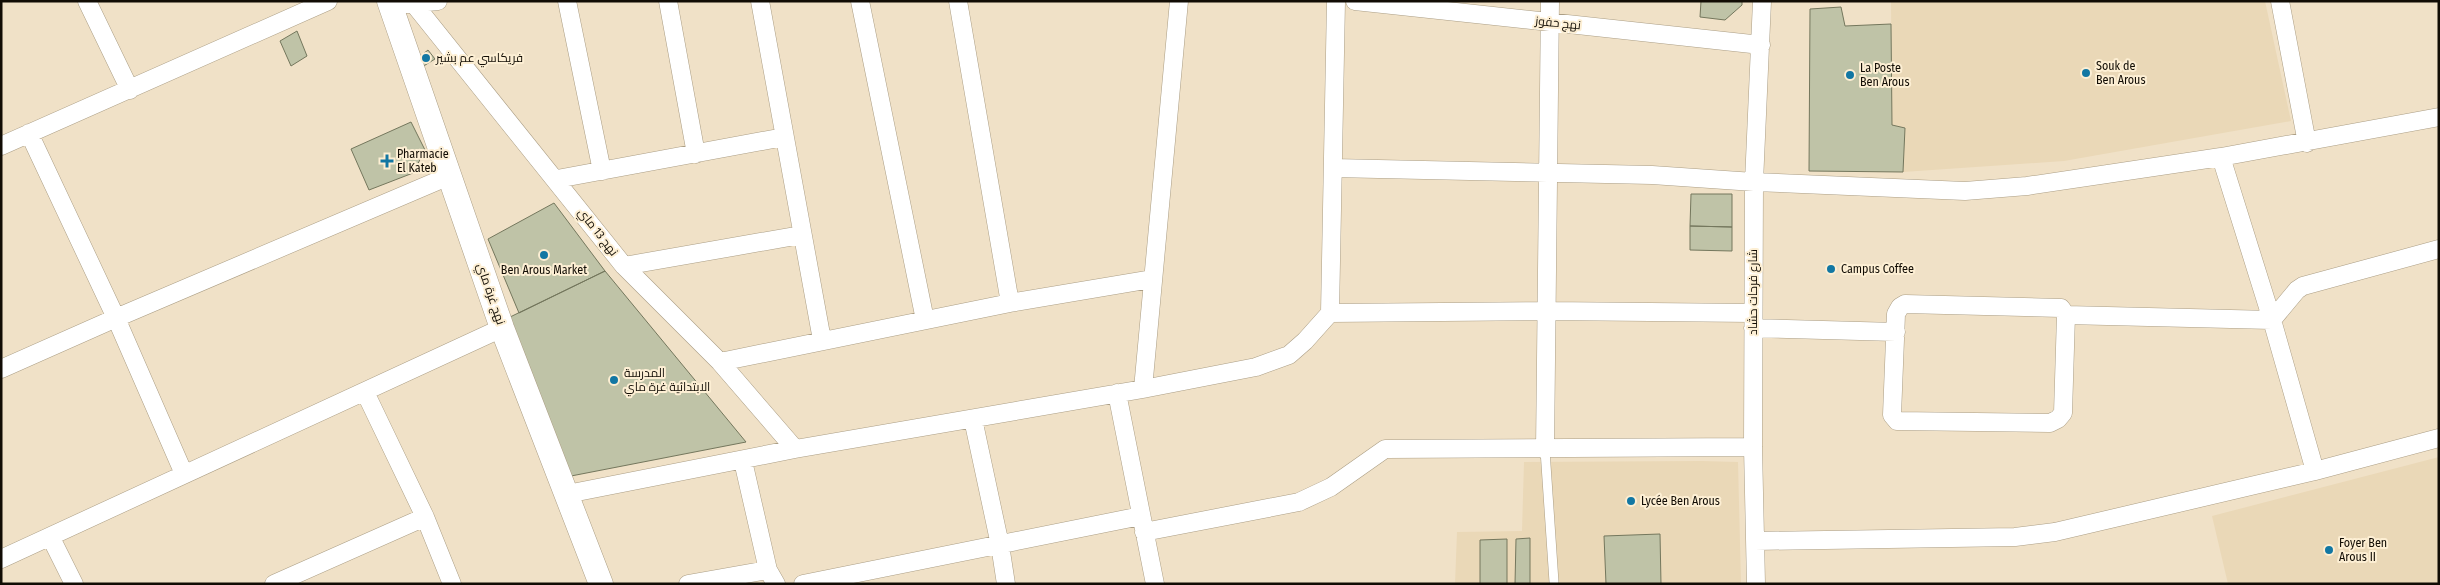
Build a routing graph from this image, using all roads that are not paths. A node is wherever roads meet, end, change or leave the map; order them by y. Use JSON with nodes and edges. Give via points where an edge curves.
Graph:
{"nodes":[{"id":1,"x":87,"y":1,"type":"edge"},
{"id":2,"x":328,"y":1,"type":"edge"},
{"id":3,"x":438,"y":1,"type":"edge"},
{"id":4,"x":567,"y":1,"type":"edge"},
{"id":5,"x":668,"y":1,"type":"edge"},
{"id":6,"x":760,"y":1,"type":"edge"},
{"id":7,"x":860,"y":1,"type":"edge"},
{"id":8,"x":958,"y":1,"type":"edge"},
{"id":9,"x":1179,"y":1,"type":"edge"},
{"id":10,"x":1336,"y":1,"type":"edge"},
{"id":11,"x":1355,"y":1,"type":"edge"},
{"id":12,"x":1550,"y":1,"type":"edge"},
{"id":13,"x":1762,"y":1,"type":"edge"},
{"id":14,"x":2280,"y":1,"type":"edge"},
{"id":15,"x":398,"y":3,"type":"edge"},
{"id":16,"x":1550,"y":22,"type":"junction"},
{"id":17,"x":1761,"y":45,"type":"junction"},
{"id":18,"x":130,"y":90,"type":"junction"},
{"id":19,"x":2439,"y":117,"type":"edge"},
{"id":20,"x":29,"y":133,"type":"junction"},
{"id":21,"x":784,"y":137,"type":"junction"},
{"id":22,"x":2307,"y":143,"type":"junction"},
{"id":23,"x":1,"y":146,"type":"edge"},
{"id":24,"x":696,"y":154,"type":"junction"},
{"id":25,"x":2222,"y":157,"type":"junction"},
{"id":26,"x":1333,"y":168,"type":"junction"},
{"id":27,"x":602,"y":171,"type":"junction"},
{"id":28,"x":1548,"y":172,"type":"junction"},
{"id":29,"x":449,"y":176,"type":"junction"},
{"id":30,"x":557,"y":179,"type":"junction"},
{"id":31,"x":1754,"y":182,"type":"junction"},
{"id":32,"x":801,"y":235,"type":"junction"},
{"id":33,"x":2439,"y":249,"type":"edge"},
{"id":34,"x":624,"y":266,"type":"junction"},
{"id":35,"x":1152,"y":279,"type":"junction"},
{"id":36,"x":1010,"y":303,"type":"junction"},
{"id":37,"x":1547,"y":311,"type":"junction"},
{"id":38,"x":1330,"y":313,"type":"junction"},
{"id":39,"x":2066,"y":315,"type":"junction"},
{"id":40,"x":116,"y":318,"type":"junction"},
{"id":41,"x":925,"y":320,"type":"junction"},
{"id":42,"x":1753,"y":320,"type":"junction"},
{"id":43,"x":2272,"y":320,"type":"junction"},
{"id":44,"x":502,"y":328,"type":"junction"},
{"id":45,"x":1896,"y":332,"type":"junction"},
{"id":46,"x":822,"y":340,"type":"junction"},
{"id":47,"x":720,"y":362,"type":"junction"},
{"id":48,"x":1,"y":369,"type":"edge"},
{"id":49,"x":1143,"y":389,"type":"junction"},
{"id":50,"x":365,"y":392,"type":"junction"},
{"id":51,"x":1117,"y":393,"type":"junction"},
{"id":52,"x":972,"y":419,"type":"junction"},
{"id":53,"x":2439,"y":438,"type":"edge"},
{"id":54,"x":1753,"y":447,"type":"junction"},
{"id":55,"x":795,"y":449,"type":"junction"},
{"id":56,"x":1545,"y":450,"type":"junction"},
{"id":57,"x":743,"y":460,"type":"junction"},
{"id":58,"x":2314,"y":471,"type":"junction"},
{"id":59,"x":184,"y":474,"type":"junction"},
{"id":60,"x":566,"y":494,"type":"junction"},
{"id":61,"x":425,"y":517,"type":"junction"},
{"id":62,"x":1143,"y":524,"type":"junction"},
{"id":63,"x":51,"y":538,"type":"junction"},
{"id":64,"x":1754,"y":541,"type":"junction"},
{"id":65,"x":1000,"y":545,"type":"junction"},
{"id":66,"x":1,"y":560,"type":"edge"},
{"id":67,"x":772,"y":577,"type":"edge"},
{"id":68,"x":1554,"y":582,"type":"dead end"},
{"id":69,"x":692,"y":583,"type":"edge"},
{"id":70,"x":74,"y":584,"type":"edge"},
{"id":71,"x":274,"y":584,"type":"edge"},
{"id":72,"x":452,"y":584,"type":"edge"},
{"id":73,"x":601,"y":584,"type":"edge"},
{"id":74,"x":688,"y":584,"type":"edge"},
{"id":75,"x":803,"y":584,"type":"edge"},
{"id":76,"x":1006,"y":584,"type":"edge"},
{"id":77,"x":1155,"y":584,"type":"edge"},
{"id":78,"x":1756,"y":584,"type":"edge"}],
"edges":[{"from":1,"to":18,"type":"street"},
{"from":2,"to":18,"type":"street"},
{"from":3,"to":15,"type":"street"},
{"from":4,"to":27,"type":"street"},
{"from":5,"to":24,"type":"street"},
{"from":6,"to":21,"type":"street"},
{"from":7,"to":41,"type":"street"},
{"from":8,"to":36,"type":"street"},
{"from":9,"to":35,"type":"street"},
{"from":10,"to":26,"type":"street"},
{"from":11,"to":16,"type":"street","name":"نهج حفوز"},
{"from":12,"to":16,"type":"street"},
{"from":13,"to":17,"type":"street","name":"شارع فرحات حشاد"},
{"from":14,"to":22,"type":"street"},
{"from":15,"to":29,"type":"street","name":"نهج غرة ماي"},
{"from":15,"to":30,"type":"street","name":"نهج 13 ماي","via":[[472,78]]},
{"from":16,"to":17,"type":"street","name":"نهج حفوز"},
{"from":16,"to":28,"type":"street"},
{"from":17,"to":31,"type":"street","name":"شارع فرحات حشاد"},
{"from":18,"to":20,"type":"street"},
{"from":19,"to":22,"type":"street"},
{"from":20,"to":23,"type":"street"},
{"from":20,"to":40,"type":"street"},
{"from":21,"to":24,"type":"street"},
{"from":21,"to":32,"type":"street"},
{"from":22,"to":25,"type":"street"},
{"from":24,"to":27,"type":"street"},
{"from":25,"to":31,"type":"street","via":[[2027,186],[1965,191]]},
{"from":25,"to":43,"type":"street"},
{"from":26,"to":28,"type":"street"},
{"from":26,"to":38,"type":"street"},
{"from":27,"to":30,"type":"street"},
{"from":28,"to":31,"type":"street"},
{"from":28,"to":37,"type":"street"},
{"from":29,"to":40,"type":"street"},
{"from":29,"to":44,"type":"street","name":"نهج غرة ماي"},
{"from":30,"to":34,"type":"street","name":"نهج 13 ماي"},
{"from":31,"to":42,"type":"street","name":"شارع فرحات حشاد"},
{"from":32,"to":34,"type":"street"},
{"from":32,"to":46,"type":"street"},
{"from":33,"to":43,"type":"street","via":[[2304,286]]},
{"from":34,"to":47,"type":"street","name":"نهج 13 ماي"},
{"from":35,"to":36,"type":"street"},
{"from":35,"to":49,"type":"street"},
{"from":36,"to":41,"type":"street"},
{"from":37,"to":38,"type":"street"},
{"from":37,"to":42,"type":"street"},
{"from":37,"to":56,"type":"street"},
{"from":38,"to":49,"type":"street","via":[[1305,341],[1275,361]]},
{"from":39,"to":43,"type":"street"},
{"from":39,"to":45,"type":"street","via":[[2057,306],[1905,304],[1896,314]]},
{"from":39,"to":45,"type":"street","via":[[2063,413],[2050,423],[1897,421],[1892,416]]},
{"from":40,"to":48,"type":"street"},
{"from":40,"to":59,"type":"street"},
{"from":41,"to":46,"type":"street"},
{"from":42,"to":45,"type":"street"},
{"from":42,"to":54,"type":"street","name":"شارع فرحات حشاد"},
{"from":43,"to":58,"type":"street"},
{"from":44,"to":50,"type":"street"},
{"from":44,"to":60,"type":"street","name":"نهج غرة ماي"},
{"from":46,"to":47,"type":"street"},
{"from":47,"to":55,"type":"street","name":"نهج 13 ماي"},
{"from":49,"to":51,"type":"street"},
{"from":50,"to":59,"type":"street"},
{"from":50,"to":61,"type":"street"},
{"from":51,"to":52,"type":"street"},
{"from":51,"to":62,"type":"street"},
{"from":52,"to":55,"type":"street"},
{"from":52,"to":65,"type":"street"},
{"from":53,"to":58,"type":"street"},
{"from":54,"to":56,"type":"street"},
{"from":54,"to":64,"type":"street","name":"شارع فرحات حشاد"},
{"from":55,"to":57,"type":"street"},
{"from":56,"to":62,"type":"street","via":[[1385,449],[1331,487],[1299,502]]},
{"from":56,"to":68,"type":"lane"},
{"from":57,"to":60,"type":"street"},
{"from":57,"to":67,"type":"street"},
{"from":58,"to":64,"type":"street","via":[[2055,532],[2015,537]]},
{"from":59,"to":63,"type":"street"},
{"from":60,"to":73,"type":"street","name":"نهج غرة ماي"},
{"from":61,"to":71,"type":"street"},
{"from":61,"to":72,"type":"street"},
{"from":62,"to":65,"type":"street"},
{"from":62,"to":77,"type":"street"},
{"from":63,"to":66,"type":"street"},
{"from":63,"to":70,"type":"street"},
{"from":64,"to":78,"type":"street","name":"شارع فرحات حشاد"},
{"from":65,"to":75,"type":"street"},
{"from":65,"to":76,"type":"street"},
{"from":67,"to":69,"type":"street"},
{"from":69,"to":74,"type":"street"}]}
